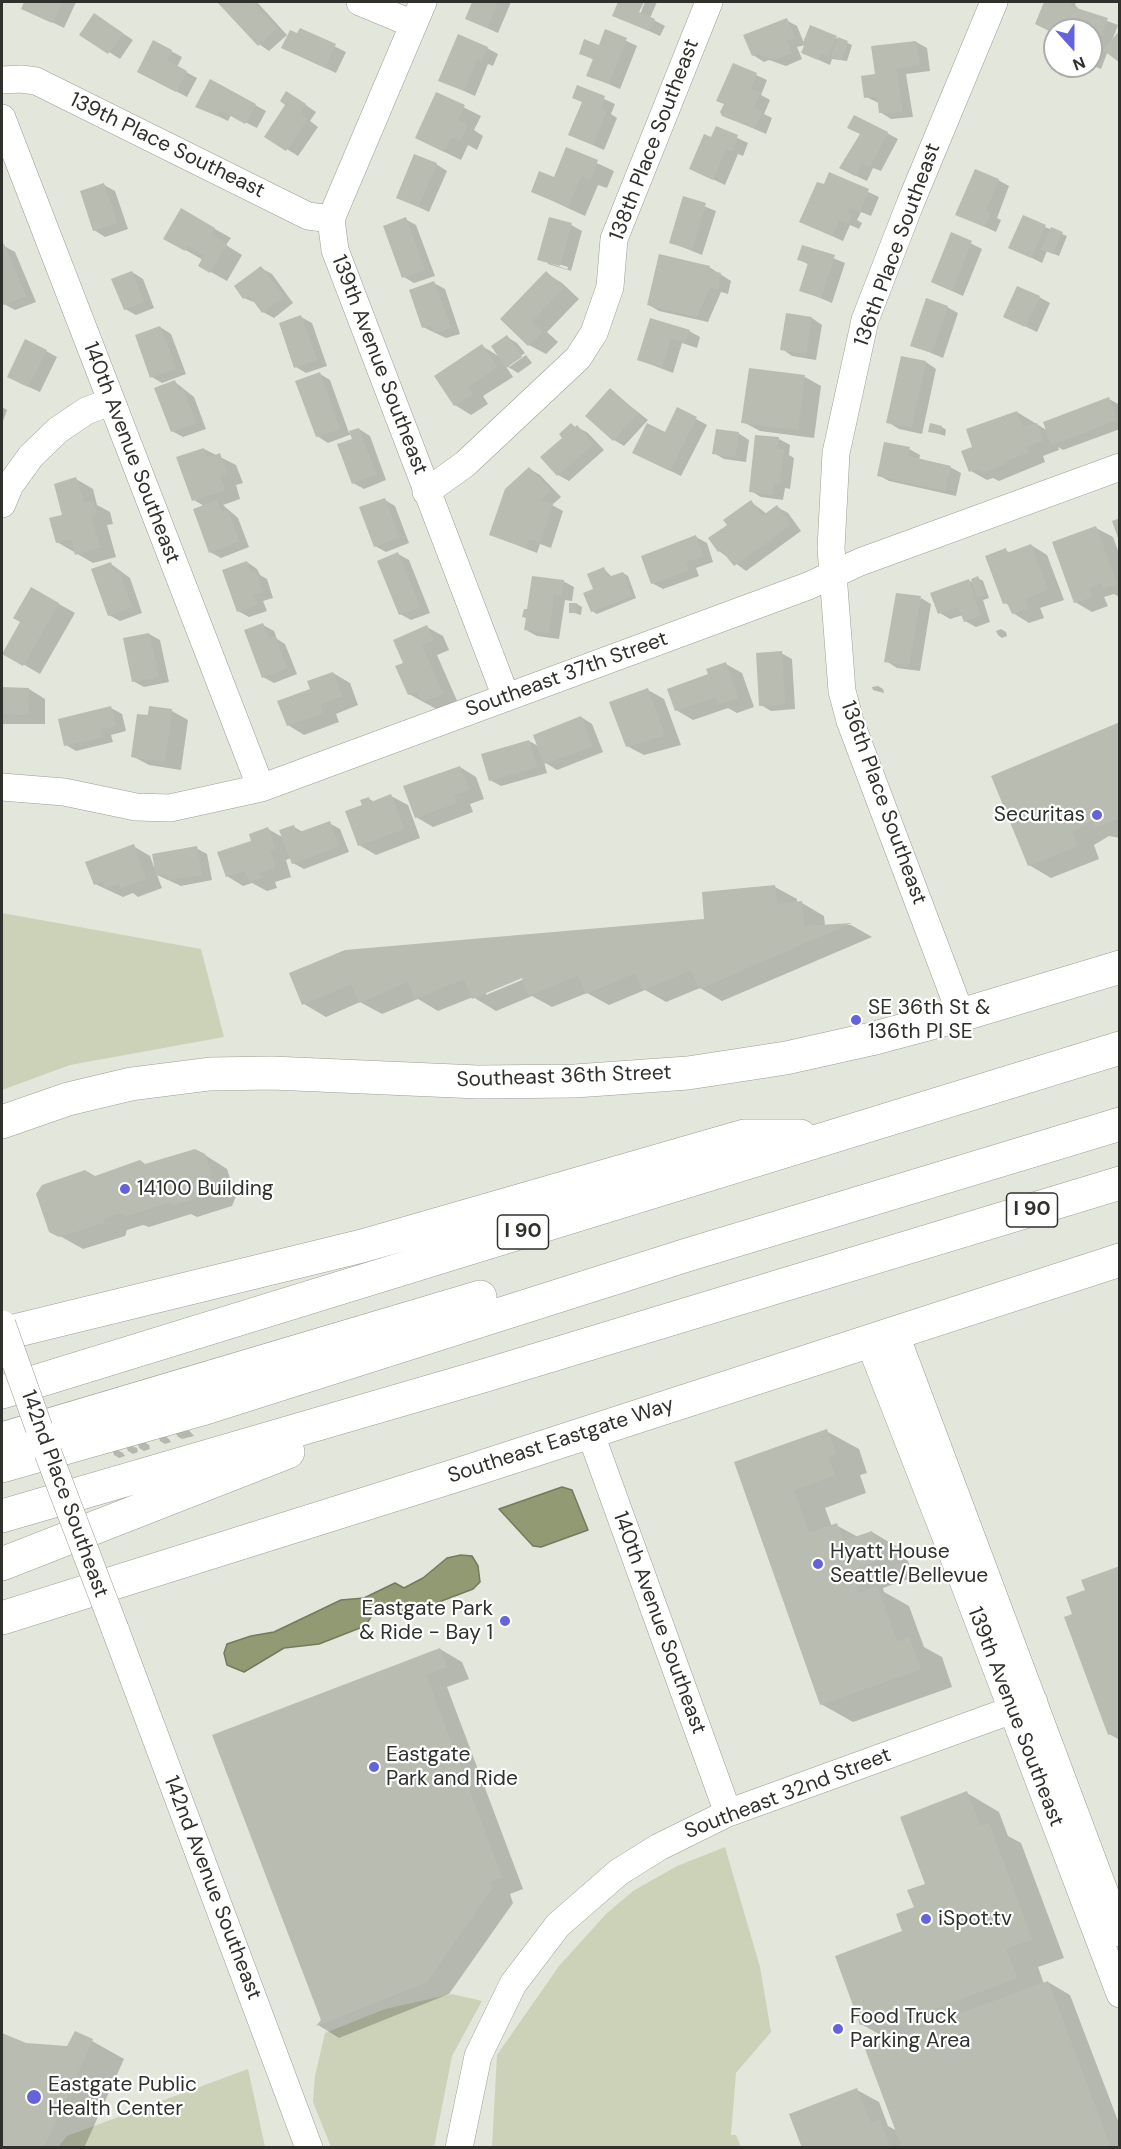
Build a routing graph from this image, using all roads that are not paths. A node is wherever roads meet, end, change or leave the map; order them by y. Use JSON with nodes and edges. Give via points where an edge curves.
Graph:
{"nodes":[{"id":1,"x":360,"y":2,"type":"edge"},
{"id":2,"x":709,"y":2,"type":"edge"},
{"id":3,"x":988,"y":3,"type":"edge"},
{"id":4,"x":418,"y":13,"type":"edge"},
{"id":5,"x":2,"y":80,"type":"edge"},
{"id":6,"x":2,"y":118,"type":"edge"},
{"id":7,"x":331,"y":219,"type":"junction"},
{"id":8,"x":110,"y":402,"type":"junction"},
{"id":9,"x":1119,"y":467,"type":"edge"},
{"id":10,"x":426,"y":492,"type":"junction"},
{"id":11,"x":2,"y":504,"type":"edge"},
{"id":12,"x":832,"y":574,"type":"junction"},
{"id":13,"x":506,"y":697,"type":"junction"},
{"id":14,"x":2,"y":787,"type":"edge"},
{"id":15,"x":261,"y":788,"type":"junction"},
{"id":16,"x":1119,"y":967,"type":"edge"},
{"id":17,"x":961,"y":1015,"type":"junction"},
{"id":18,"x":1119,"y":1048,"type":"edge"},
{"id":19,"x":1119,"y":1106,"type":"edge"},
{"id":20,"x":2,"y":1122,"type":"edge"},
{"id":21,"x":1119,"y":1124,"type":"edge"},
{"id":22,"x":832,"y":1136,"type":"junction"},
{"id":23,"x":1119,"y":1184,"type":"edge"},
{"id":24,"x":1119,"y":1260,"type":"edge"},
{"id":25,"x":2,"y":1324,"type":"edge"},
{"id":26,"x":214,"y":1327,"type":"junction"},
{"id":27,"x":2,"y":1334,"type":"edge"},
{"id":28,"x":882,"y":1337,"type":"junction"},
{"id":29,"x":483,"y":1376,"type":"junction"},
{"id":30,"x":2,"y":1382,"type":"edge"},
{"id":31,"x":2,"y":1392,"type":"edge"},
{"id":32,"x":198,"y":1396,"type":"junction"},
{"id":33,"x":590,"y":1432,"type":"junction"},
{"id":34,"x":2,"y":1439,"type":"edge"},
{"id":35,"x":44,"y":1441,"type":"junction"},
{"id":36,"x":2,"y":1466,"type":"edge"},
{"id":37,"x":2,"y":1516,"type":"edge"},
{"id":38,"x":2,"y":1564,"type":"edge"},
{"id":39,"x":2,"y":1618,"type":"edge"},
{"id":40,"x":115,"y":1629,"type":"joint"},
{"id":41,"x":1024,"y":1706,"type":"junction"},
{"id":42,"x":728,"y":1813,"type":"junction"},
{"id":43,"x":1119,"y":1933,"type":"edge"},
{"id":44,"x":1119,"y":1994,"type":"edge"},
{"id":45,"x":308,"y":2143,"type":"edge"},
{"id":46,"x":459,"y":2148,"type":"edge"}],
"edges":[{"from":1,"to":4,"type":"street"},
{"from":2,"to":10,"type":"street","name":"138th Place Southeast","via":[[614,239],[610,287],[594,333],[578,358],[465,464]]},
{"from":3,"to":12,"type":"street","name":"136th Place Southeast","via":[[866,320],[836,453]]},
{"from":4,"to":7,"type":"street"},
{"from":5,"to":7,"type":"street","name":"139th Place Southeast","via":[[36,81],[308,216]]},
{"from":6,"to":8,"type":"street","name":"140th Avenue Southeast"},
{"from":7,"to":10,"type":"street","name":"139th Avenue Southeast","via":[[335,250]]},
{"from":8,"to":11,"type":"street","via":[[86,411],[58,430],[31,456]]},
{"from":8,"to":15,"type":"street","name":"140th Avenue Southeast"},
{"from":9,"to":12,"type":"street","name":"Southeast 37th Street"},
{"from":10,"to":13,"type":"street","name":"139th Avenue Southeast"},
{"from":12,"to":13,"type":"street","name":"Southeast 37th Street"},
{"from":12,"to":17,"type":"street","name":"136th Place Southeast","via":[[842,691],[850,722]]},
{"from":13,"to":15,"type":"street","name":"Southeast 37th Street"},
{"from":14,"to":15,"type":"street","name":"Southeast 37th Street","via":[[64,792],[136,807],[170,808]]},
{"from":16,"to":17,"type":"main road","name":"Southeast 36th Street"},
{"from":17,"to":20,"type":"main road","name":"Southeast 36th Street","via":[[786,1058],[688,1073],[575,1081],[478,1082],[272,1072],[210,1074],[130,1084]]},
{"from":18,"to":22,"type":"main road","number":"I 90"},
{"from":19,"to":32,"type":"main road"},
{"from":21,"to":32,"type":"main road","via":[[687,1255]]},
{"from":22,"to":26,"type":"main road","number":"I 90"},
{"from":22,"to":27,"type":"main road","via":[[744,1136],[363,1246]]},
{"from":23,"to":29,"type":"main road","number":"I 90"},
{"from":24,"to":28,"type":"main road","name":"Southeast Eastgate Way"},
{"from":25,"to":35,"type":"street","name":"142nd Place Southeast","bridge":true},
{"from":26,"to":30,"type":"main road"},
{"from":26,"to":31,"type":"main road","number":"I 90"},
{"from":28,"to":33,"type":"main road","name":"Southeast Eastgate Way"},
{"from":28,"to":41,"type":"street","name":"139th Avenue Southeast"},
{"from":29,"to":37,"type":"main road","number":"I 90"},
{"from":29,"to":38,"type":"main road"},
{"from":32,"to":35,"type":"main road"},
{"from":33,"to":39,"type":"main road","name":"Southeast Eastgate Way"},
{"from":33,"to":42,"type":"street","name":"140th Avenue Southeast"},
{"from":34,"to":35,"type":"main road"},
{"from":35,"to":36,"type":"main road"},
{"from":35,"to":40,"type":"street","name":"142nd Place Southeast","bridge":true},
{"from":40,"to":45,"type":"street","name":"142nd Avenue Southeast"},
{"from":41,"to":42,"type":"street","name":"Southeast 32nd Street"},
{"from":41,"to":43,"type":"street","name":"139th Avenue Southeast"},
{"from":41,"to":44,"type":"street","name":"139th Avenue Southeast"},
{"from":42,"to":46,"type":"street","name":"Southeast 32nd Street","via":[[619,1872],[558,1925],[536,1952],[513,1984],[478,2056]]}]}
